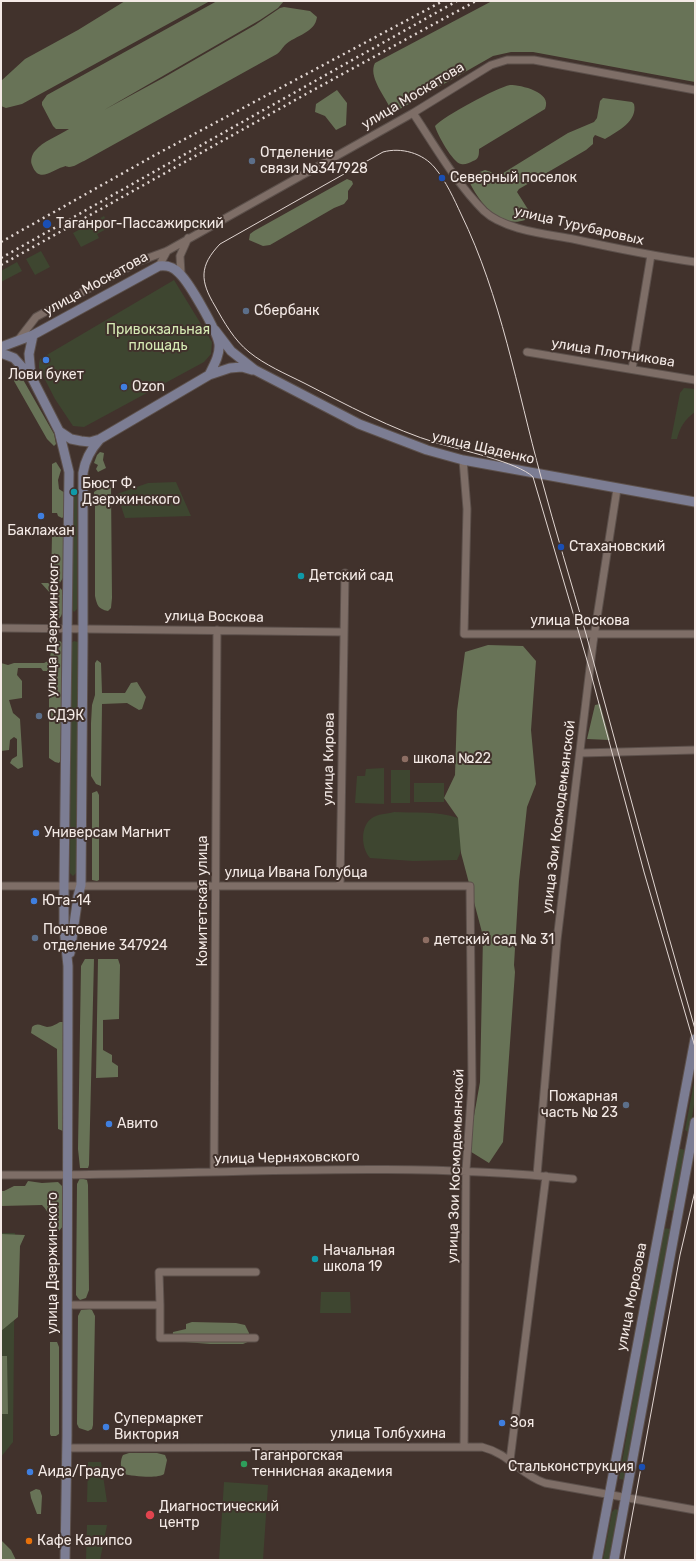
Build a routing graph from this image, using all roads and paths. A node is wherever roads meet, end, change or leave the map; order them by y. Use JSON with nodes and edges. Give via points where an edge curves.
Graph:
{"nodes":[{"id":1,"x":695,"y":90,"type":"edge"},
{"id":2,"x":413,"y":113,"type":"junction"},
{"id":3,"x":188,"y":238,"type":"junction"},
{"id":4,"x":167,"y":251,"type":"junction"},
{"id":5,"x":651,"y":256,"type":"junction"},
{"id":6,"x":695,"y":262,"type":"edge"},
{"id":7,"x":159,"y":266,"type":"junction"},
{"id":8,"x":181,"y":274,"type":"junction"},
{"id":9,"x":36,"y":318,"type":"junction"},
{"id":10,"x":215,"y":330,"type":"junction"},
{"id":11,"x":33,"y":335,"type":"junction"},
{"id":12,"x":19,"y":339,"type":"junction"},
{"id":13,"x":1,"y":347,"type":"edge"},
{"id":14,"x":527,"y":352,"type":"dead end"},
{"id":15,"x":1,"y":353,"type":"edge"},
{"id":16,"x":632,"y":369,"type":"junction"},
{"id":17,"x":255,"y":370,"type":"junction"},
{"id":18,"x":209,"y":375,"type":"junction"},
{"id":19,"x":32,"y":378,"type":"junction"},
{"id":20,"x":695,"y":380,"type":"edge"},
{"id":21,"x":59,"y":431,"type":"junction"},
{"id":22,"x":100,"y":439,"type":"junction"},
{"id":23,"x":463,"y":460,"type":"junction"},
{"id":24,"x":617,"y":489,"type":"junction"},
{"id":25,"x":695,"y":502,"type":"edge"},
{"id":26,"x":345,"y":573,"type":"dead end"},
{"id":27,"x":1,"y":628,"type":"edge"},
{"id":28,"x":66,"y":628,"type":"junction"},
{"id":29,"x":83,"y":628,"type":"junction"},
{"id":30,"x":217,"y":630,"type":"junction"},
{"id":31,"x":343,"y":632,"type":"junction"},
{"id":32,"x":595,"y":634,"type":"junction"},
{"id":33,"x":695,"y":634,"type":"edge"},
{"id":34,"x":695,"y":750,"type":"edge"},
{"id":35,"x":581,"y":753,"type":"junction"},
{"id":36,"x":64,"y":885,"type":"junction"},
{"id":37,"x":81,"y":885,"type":"junction"},
{"id":38,"x":1,"y":886,"type":"edge"},
{"id":39,"x":216,"y":886,"type":"junction"},
{"id":40,"x":340,"y":886,"type":"junction"},
{"id":41,"x":470,"y":886,"type":"joint"},
{"id":42,"x":68,"y":966,"type":"junction"},
{"id":43,"x":695,"y":1039,"type":"edge"},
{"id":44,"x":695,"y":1122,"type":"edge"},
{"id":45,"x":675,"y":1140,"type":"junction"},
{"id":46,"x":692,"y":1142,"type":"junction"},
{"id":47,"x":466,"y":1170,"type":"junction"},
{"id":48,"x":214,"y":1172,"type":"junction"},
{"id":49,"x":1,"y":1175,"type":"edge"},
{"id":50,"x":537,"y":1175,"type":"junction"},
{"id":51,"x":68,"y":1176,"type":"junction"},
{"id":52,"x":546,"y":1176,"type":"junction"},
{"id":53,"x":573,"y":1179,"type":"dead end"},
{"id":54,"x":661,"y":1219,"type":"junction"},
{"id":55,"x":677,"y":1221,"type":"junction"},
{"id":56,"x":256,"y":1272,"type":"dead end"},
{"id":57,"x":67,"y":1305,"type":"junction"},
{"id":58,"x":160,"y":1305,"type":"junction"},
{"id":59,"x":255,"y":1338,"type":"dead end"},
{"id":60,"x":464,"y":1446,"type":"junction"},
{"id":61,"x":67,"y":1448,"type":"junction"},
{"id":62,"x":510,"y":1460,"type":"junction"},
{"id":63,"x":609,"y":1495,"type":"junction"},
{"id":64,"x":625,"y":1498,"type":"junction"},
{"id":65,"x":695,"y":1510,"type":"edge"},
{"id":66,"x":65,"y":1560,"type":"edge"},
{"id":67,"x":597,"y":1560,"type":"edge"},
{"id":68,"x":614,"y":1560,"type":"edge"}],
"edges":[{"from":1,"to":2,"type":"street","name":"улица Москатова","via":[[534,60],[507,60],[491,66]]},
{"from":2,"to":3,"type":"street","name":"улица Москатова"},
{"from":2,"to":5,"type":"street","name":"улица Турубаровых","via":[[460,182],[485,211],[496,219],[521,228]]},
{"from":3,"to":4,"type":"street","name":"улица Москатова"},
{"from":3,"to":8,"type":"street","via":[[180,256]]},
{"from":4,"to":7,"type":"street","name":"улица Москатова"},
{"from":4,"to":9,"type":"street","name":"улица Москатова","via":[[140,261]]},
{"from":5,"to":6,"type":"street","name":"улица Турубаровых"},
{"from":5,"to":16,"type":"street"},
{"from":7,"to":8,"type":"main road","via":[[167,265]]},
{"from":7,"to":11,"type":"main road","name":"улица Москатова"},
{"from":8,"to":10,"type":"main road"},
{"from":9,"to":11,"type":"street","name":"улица Москатова"},
{"from":9,"to":12,"type":"street","name":"улица Москатова"},
{"from":10,"to":17,"type":"main road","name":"улица Щаденко","via":[[231,351]]},
{"from":10,"to":18,"type":"main road","via":[[219,350]]},
{"from":11,"to":12,"type":"main road","name":"улица Москатова"},
{"from":11,"to":19,"type":"main road","via":[[29,354]]},
{"from":12,"to":13,"type":"main road","name":"улица Москатова"},
{"from":14,"to":16,"type":"street","name":"улица Плотникова"},
{"from":15,"to":19,"type":"main road","via":[[14,358]]},
{"from":16,"to":20,"type":"street","name":"улица Плотникова"},
{"from":17,"to":18,"type":"main road","name":"улица Щаденко","via":[[230,368]]},
{"from":17,"to":23,"type":"main road","name":"улица Щаденко","via":[[359,424],[427,450]]},
{"from":18,"to":22,"type":"main road"},
{"from":19,"to":21,"type":"main road"},
{"from":21,"to":22,"type":"main road","via":[[71,439],[81,441]]},
{"from":21,"to":28,"type":"main road","name":"улица Дзержинского","via":[[69,472]]},
{"from":22,"to":29,"type":"main road","name":"улица Дзержинского","via":[[88,456],[83,473]]},
{"from":23,"to":24,"type":"main road","name":"улица Щаденко"},
{"from":23,"to":32,"type":"street","name":"улица Воскова","via":[[467,509],[464,634]]},
{"from":24,"to":25,"type":"main road","name":"улица Щаденко"},
{"from":24,"to":32,"type":"street","name":"улица Зои Космодемьянской"},
{"from":26,"to":31,"type":"street","name":"улица Кирова"},
{"from":27,"to":28,"type":"street"},
{"from":28,"to":29,"type":"street","name":"улица Воскова"},
{"from":28,"to":36,"type":"main road","name":"улица Дзержинского"},
{"from":29,"to":30,"type":"street","name":"улица Воскова"},
{"from":29,"to":37,"type":"main road","name":"улица Дзержинского"},
{"from":30,"to":31,"type":"street","name":"улица Воскова"},
{"from":30,"to":39,"type":"street","name":"Комитетская улица"},
{"from":31,"to":40,"type":"street","name":"улица Кирова"},
{"from":32,"to":33,"type":"street","name":"улица Воскова"},
{"from":32,"to":35,"type":"street","name":"улица Зои Космодемьянской"},
{"from":34,"to":35,"type":"street"},
{"from":35,"to":50,"type":"street","name":"улица Зои Космодемьянской","via":[[556,948]]},
{"from":36,"to":37,"type":"street","name":"улица Ивана Голубца"},
{"from":36,"to":38,"type":"street","name":"улица Ивана Голубца"},
{"from":36,"to":42,"type":"main road","name":"улица Дзержинского","via":[[64,928]]},
{"from":37,"to":39,"type":"street","name":"улица Ивана Голубца"},
{"from":37,"to":42,"type":"main road","name":"улица Дзержинского"},
{"from":39,"to":40,"type":"street","name":"улица Ивана Голубца"},
{"from":39,"to":48,"type":"street","name":"Комитетская улица"},
{"from":40,"to":41,"type":"street","name":"улица Ивана Голубца"},
{"from":41,"to":47,"type":"street","name":"улица Зои Космодемьянской","via":[[472,1084]]},
{"from":42,"to":51,"type":"main road","name":"улица Дзержинского"},
{"from":43,"to":45,"type":"main road","name":"улица Морозова"},
{"from":44,"to":46,"type":"main road"},
{"from":45,"to":46,"type":"main road"},
{"from":45,"to":54,"type":"main road","name":"улица Морозова"},
{"from":46,"to":55,"type":"main road"},
{"from":47,"to":48,"type":"street","name":"улица Черняховского"},
{"from":47,"to":50,"type":"street","name":"улица Черняховского"},
{"from":47,"to":60,"type":"street","name":"улица Зои Космодемьянской"},
{"from":48,"to":51,"type":"street","name":"улица Черняховского"},
{"from":49,"to":51,"type":"street","name":"улица Черняховского"},
{"from":50,"to":52,"type":"street","name":"улица Черняховского"},
{"from":51,"to":57,"type":"main road","name":"улица Дзержинского"},
{"from":52,"to":53,"type":"street","name":"улица Черняховского"},
{"from":52,"to":62,"type":"street"},
{"from":54,"to":55,"type":"main road"},
{"from":54,"to":63,"type":"main road","name":"улица Морозова"},
{"from":55,"to":64,"type":"main road"},
{"from":56,"to":58,"type":"street","via":[[159,1272]]},
{"from":57,"to":58,"type":"street"},
{"from":57,"to":61,"type":"main road","name":"улица Дзержинского"},
{"from":58,"to":59,"type":"street","via":[[160,1338]]},
{"from":60,"to":61,"type":"street","name":"улица Толбухина"},
{"from":60,"to":62,"type":"street","name":"улица Толбухина","via":[[494,1450]]},
{"from":61,"to":66,"type":"main road","name":"улица Дзержинского"},
{"from":62,"to":63,"type":"street","name":"улица Толбухина","via":[[524,1473],[540,1482]]},
{"from":63,"to":64,"type":"street","name":"улица Толбухина"},
{"from":63,"to":67,"type":"main road","name":"улица Морозова"},
{"from":64,"to":65,"type":"street","name":"улица Толбухина"},
{"from":64,"to":68,"type":"main road"}]}
